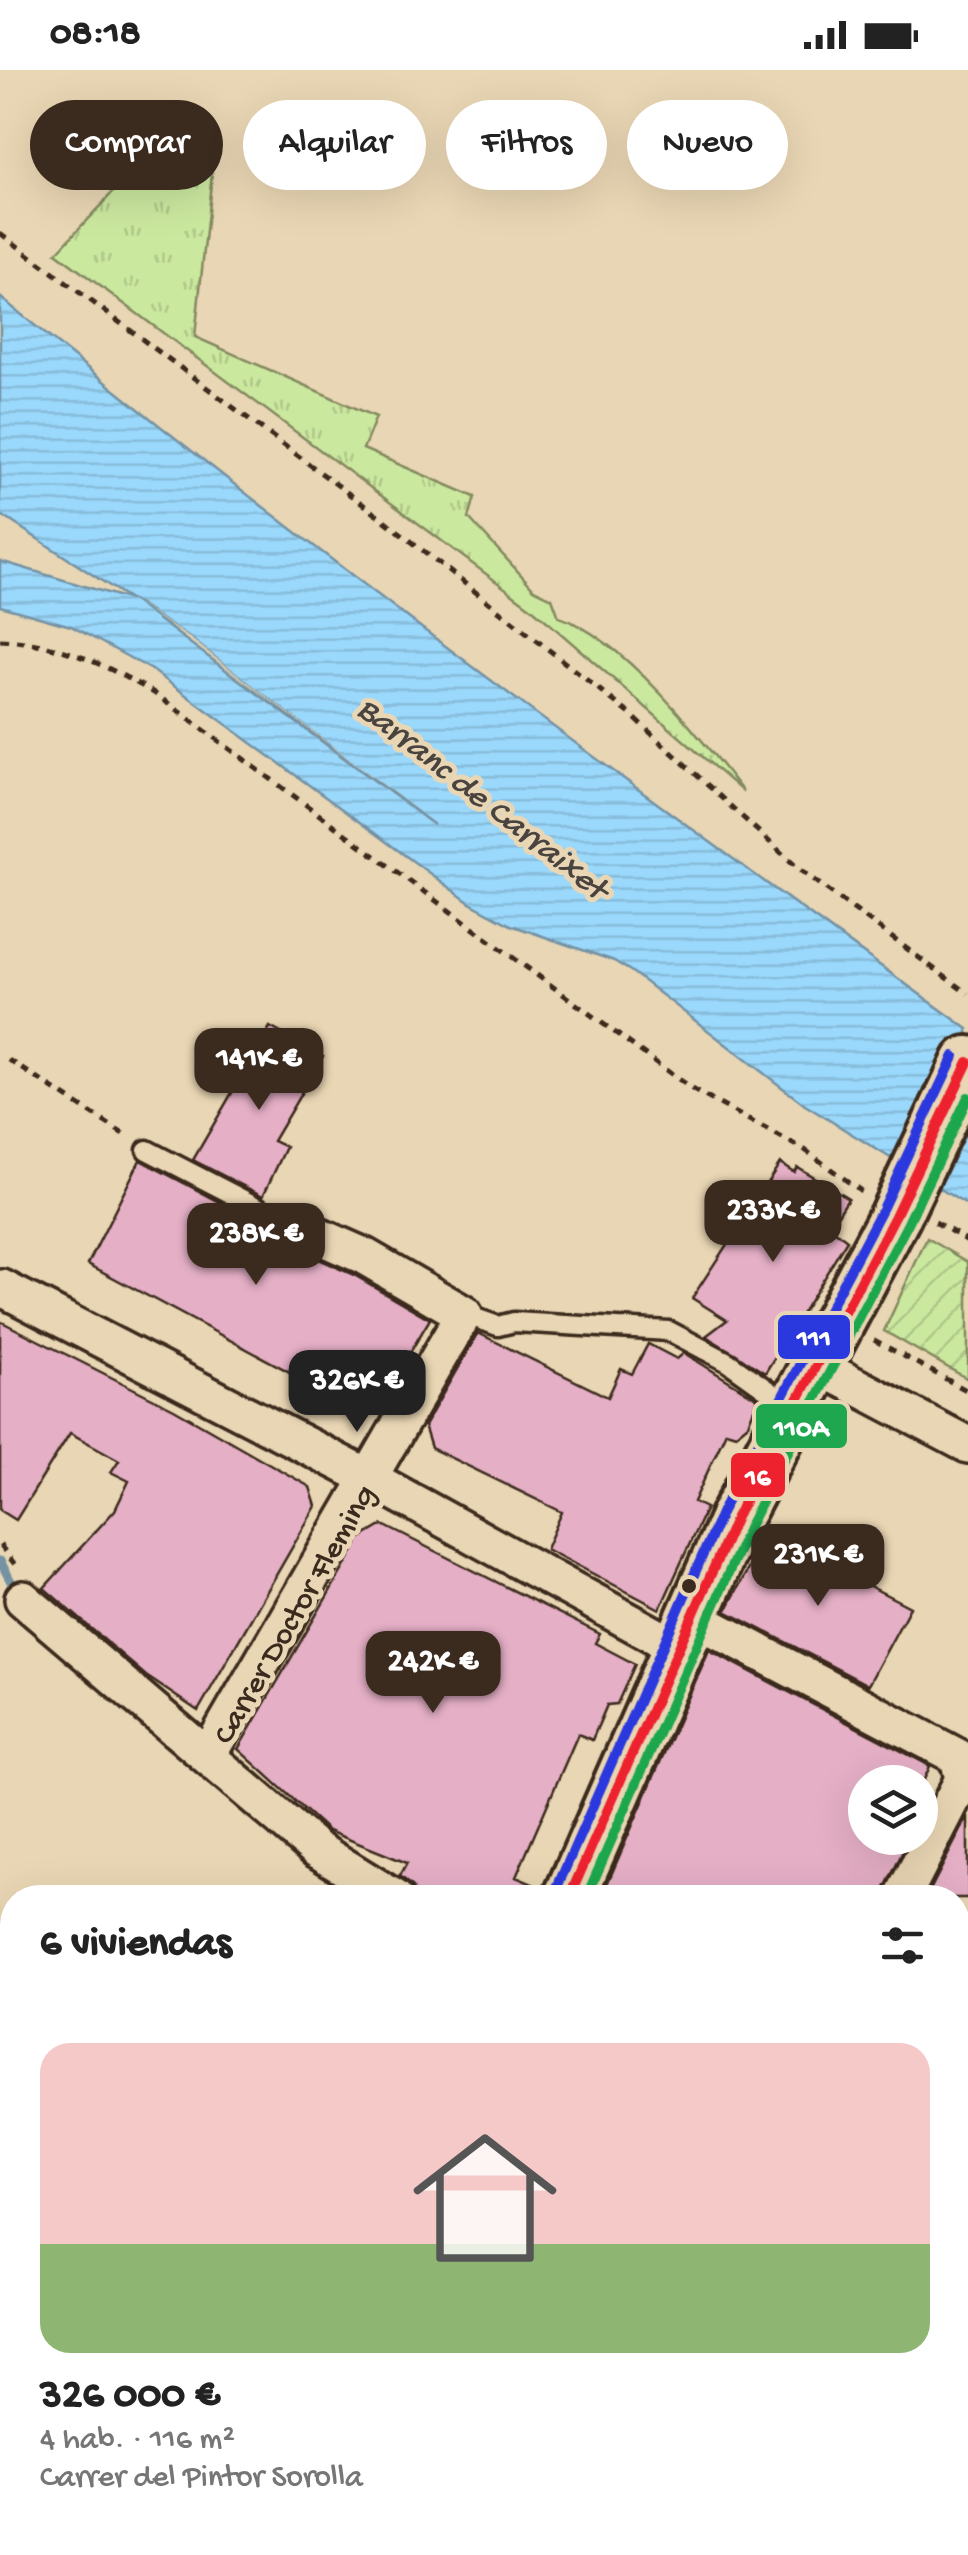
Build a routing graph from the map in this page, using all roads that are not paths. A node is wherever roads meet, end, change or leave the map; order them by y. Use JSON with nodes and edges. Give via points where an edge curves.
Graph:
{"nodes":[{"id":1,"x":968,"y":1062,"type":"edge"},
{"id":2,"x":147,"y":1150,"type":"road end"},
{"id":3,"x":284,"y":1221,"type":"joint"},
{"id":4,"x":2,"y":1288,"type":"edge"},
{"id":5,"x":464,"y":1314,"type":"junction"},
{"id":6,"x":816,"y":1365,"type":"junction"},
{"id":7,"x":794,"y":1408,"type":"junction"},
{"id":8,"x":968,"y":1445,"type":"edge"},
{"id":9,"x":370,"y":1478,"type":"junction"},
{"id":10,"x":24,"y":1600,"type":"dead end"},
{"id":11,"x":684,"y":1631,"type":"junction"},
{"id":12,"x":208,"y":1755,"type":"junction"},
{"id":13,"x":966,"y":1780,"type":"edge"},
{"id":14,"x":374,"y":1885,"type":"edge"},
{"id":15,"x":574,"y":1885,"type":"edge"},
{"id":16,"x":909,"y":1885,"type":"edge"}],
"edges":[{"from":1,"to":6,"type":"main road"},
{"from":2,"to":3,"type":"lane"},
{"from":3,"to":5,"type":"street","via":[[364,1256]]},
{"from":4,"to":9,"type":"street"},
{"from":5,"to":7,"type":"lane","via":[[498,1326],[668,1331]]},
{"from":5,"to":9,"type":"street","name":"Carrer Doctor Fleming"},
{"from":6,"to":7,"type":"main road"},
{"from":6,"to":8,"type":"street"},
{"from":7,"to":11,"type":"main road"},
{"from":9,"to":11,"type":"street"},
{"from":9,"to":12,"type":"street","name":"Carrer Doctor Fleming"},
{"from":10,"to":12,"type":"street"},
{"from":11,"to":13,"type":"street","via":[[958,1757]]},
{"from":11,"to":15,"type":"main road"},
{"from":12,"to":14,"type":"street","via":[[316,1849]]},
{"from":13,"to":16,"type":"street"}]}
